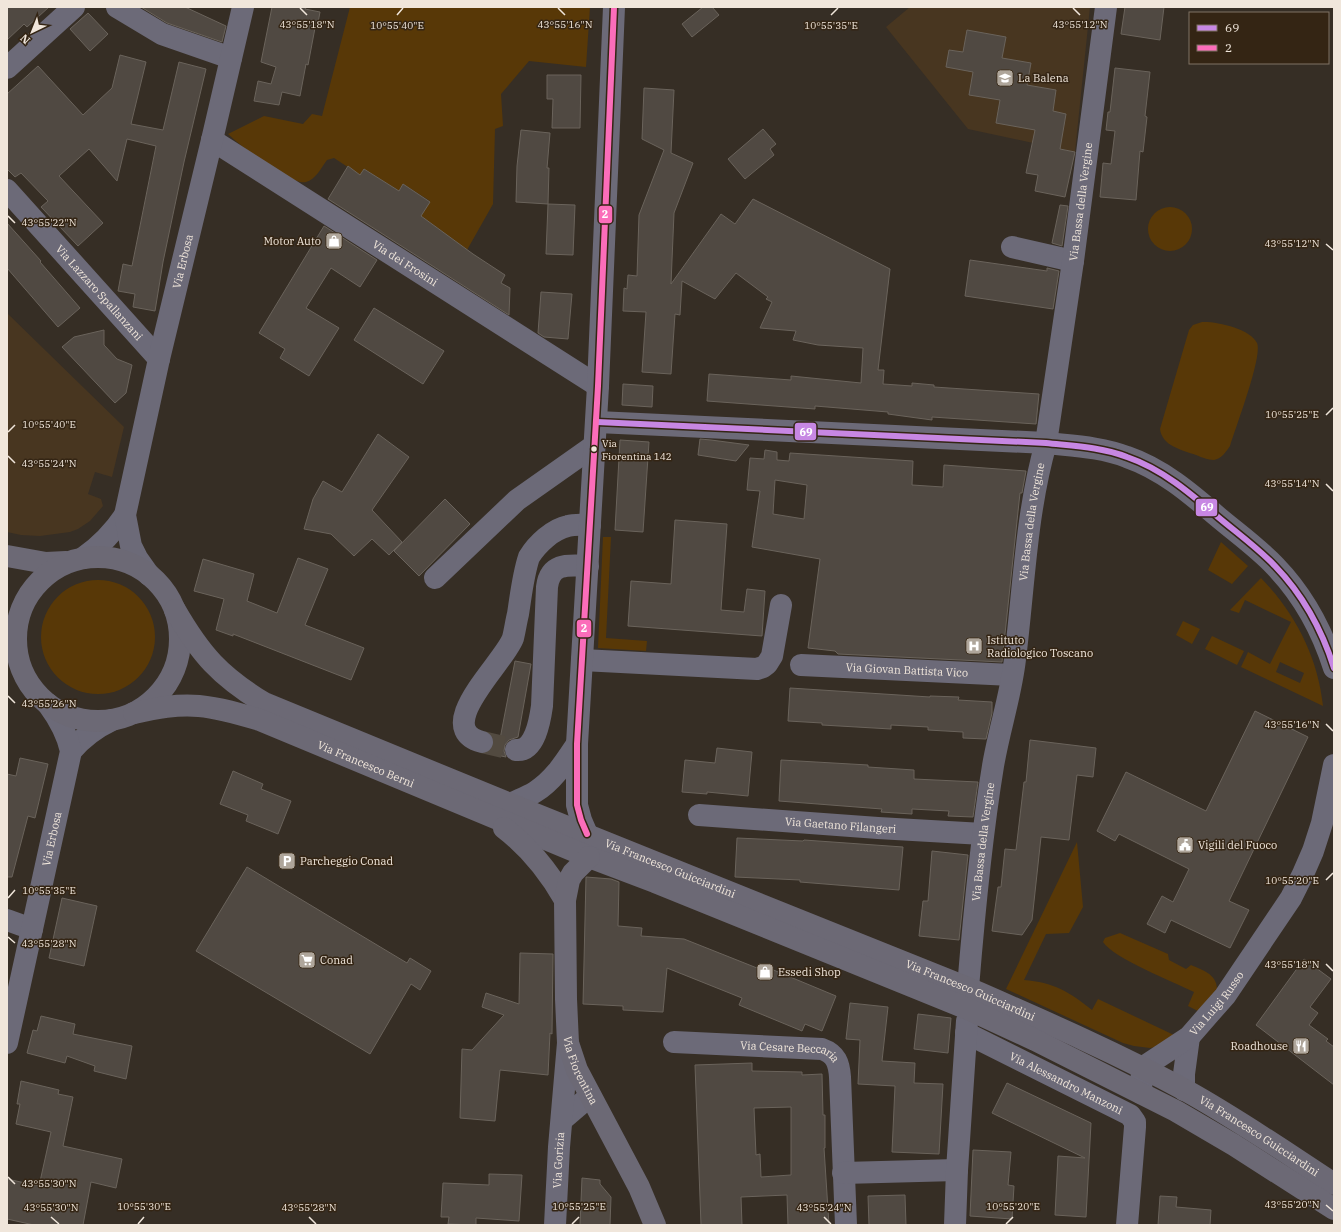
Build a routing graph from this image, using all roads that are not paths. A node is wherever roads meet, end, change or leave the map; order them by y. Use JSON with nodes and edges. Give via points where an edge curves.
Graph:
{"nodes":[{"id":1,"x":74,"y":7,"type":"edge"},
{"id":2,"x":117,"y":7,"type":"edge"},
{"id":3,"x":243,"y":7,"type":"edge"},
{"id":4,"x":614,"y":7,"type":"edge"},
{"id":5,"x":1106,"y":7,"type":"edge"},
{"id":6,"x":231,"y":58,"type":"junction"},
{"id":7,"x":7,"y":68,"type":"edge"},
{"id":8,"x":212,"y":140,"type":"junction"},
{"id":9,"x":7,"y":190,"type":"edge"},
{"id":10,"x":1012,"y":247,"type":"dead end"},
{"id":11,"x":1073,"y":260,"type":"junction"},
{"id":12,"x":159,"y":359,"type":"junction"},
{"id":13,"x":598,"y":386,"type":"junction"},
{"id":14,"x":596,"y":422,"type":"junction"},
{"id":15,"x":1046,"y":443,"type":"junction"},
{"id":16,"x":595,"y":445,"type":"junction"},
{"id":17,"x":125,"y":515,"type":"junction"},
{"id":18,"x":590,"y":525,"type":"junction"},
{"id":19,"x":7,"y":556,"type":"edge"},
{"id":20,"x":75,"y":560,"type":"junction"},
{"id":21,"x":588,"y":566,"type":"junction"},
{"id":22,"x":149,"y":575,"type":"junction"},
{"id":23,"x":435,"y":578,"type":"dead end"},
{"id":24,"x":781,"y":606,"type":"dead end"},
{"id":25,"x":175,"y":610,"type":"junction"},
{"id":26,"x":7,"y":629,"type":"edge"},
{"id":27,"x":17,"y":652,"type":"junction"},
{"id":28,"x":582,"y":660,"type":"junction"},
{"id":29,"x":801,"y":665,"type":"dead end"},
{"id":30,"x":1334,"y":668,"type":"edge"},
{"id":31,"x":1012,"y":675,"type":"junction"},
{"id":32,"x":48,"y":704,"type":"junction"},
{"id":33,"x":134,"y":713,"type":"junction"},
{"id":34,"x":112,"y":720,"type":"junction"},
{"id":35,"x":482,"y":742,"type":"tunnel mouth"},
{"id":36,"x":577,"y":744,"type":"junction"},
{"id":37,"x":516,"y":750,"type":"tunnel mouth"},
{"id":38,"x":71,"y":751,"type":"junction"},
{"id":39,"x":1334,"y":766,"type":"edge"},
{"id":40,"x":510,"y":804,"type":"junction"},
{"id":41,"x":487,"y":815,"type":"junction"},
{"id":42,"x":699,"y":815,"type":"dead end"},
{"id":43,"x":587,"y":834,"type":"junction"},
{"id":44,"x":983,"y":834,"type":"junction"},
{"id":45,"x":589,"y":857,"type":"junction"},
{"id":46,"x":565,"y":900,"type":"junction"},
{"id":47,"x":7,"y":920,"type":"edge"},
{"id":48,"x":32,"y":929,"type":"junction"},
{"id":49,"x":968,"y":999,"type":"junction"},
{"id":50,"x":966,"y":1033,"type":"junction"},
{"id":51,"x":1189,"y":1037,"type":"junction"},
{"id":52,"x":674,"y":1042,"type":"dead end"},
{"id":53,"x":7,"y":1043,"type":"edge"},
{"id":54,"x":568,"y":1043,"type":"junction"},
{"id":55,"x":1142,"y":1068,"type":"junction"},
{"id":56,"x":1184,"y":1090,"type":"junction"},
{"id":57,"x":1141,"y":1093,"type":"junction"},
{"id":58,"x":590,"y":1096,"type":"junction"},
{"id":59,"x":562,"y":1120,"type":"junction"},
{"id":60,"x":957,"y":1170,"type":"junction"},
{"id":61,"x":844,"y":1173,"type":"junction"},
{"id":62,"x":1334,"y":1184,"type":"edge"},
{"id":63,"x":1334,"y":1209,"type":"edge"},
{"id":64,"x":555,"y":1225,"type":"edge"},
{"id":65,"x":655,"y":1225,"type":"edge"},
{"id":66,"x":846,"y":1225,"type":"edge"},
{"id":67,"x":956,"y":1225,"type":"edge"},
{"id":68,"x":1128,"y":1225,"type":"edge"}],
"edges":[{"from":1,"to":7,"type":"street"},
{"from":2,"to":6,"type":"street","via":[[162,34]]},
{"from":3,"to":6,"type":"street","name":"Via Erbosa"},
{"from":4,"to":13,"type":"street"},
{"from":5,"to":11,"type":"street","name":"Via Bassa della Vergine"},
{"from":6,"to":8,"type":"street","name":"Via Erbosa"},
{"from":8,"to":12,"type":"street","name":"Via Erbosa"},
{"from":8,"to":13,"type":"street","name":"Via dei Frosini"},
{"from":9,"to":12,"type":"street","name":"Via Lazzaro Spallanzani"},
{"from":10,"to":11,"type":"street"},
{"from":11,"to":15,"type":"street","name":"Via Bassa della Vergine"},
{"from":12,"to":17,"type":"street","name":"Via Erbosa"},
{"from":13,"to":14,"type":"street"},
{"from":14,"to":15,"type":"street"},
{"from":14,"to":16,"type":"street"},
{"from":15,"to":30,"type":"street","via":[[1096,448],[1128,457],[1146,464],[1191,494],[1264,556],[1290,583],[1322,634]]},
{"from":15,"to":31,"type":"street","name":"Via Bassa della Vergine","via":[[1032,510]]},
{"from":16,"to":18,"type":"street"},
{"from":16,"to":23,"type":"street","via":[[517,500]]},
{"from":17,"to":20,"type":"street","name":"Via Erbosa","via":[[116,529],[96,549]]},
{"from":17,"to":22,"type":"street","name":"Via Erbosa","via":[[131,546]]},
{"from":18,"to":21,"type":"street"},
{"from":18,"to":35,"type":"street","via":[[564,527],[552,534],[529,557],[512,642],[473,697],[467,710],[465,730],[471,737]]},
{"from":19,"to":20,"type":"main road","name":"Via Francesco Berni","via":[[46,563]]},
{"from":20,"to":22,"type":"main road","name":"Via Francesco Berni","via":[[99,556],[121,560]]},
{"from":20,"to":27,"type":"main road","via":[[53,570],[32,589],[25,600],[17,621]]},
{"from":21,"to":28,"type":"street"},
{"from":21,"to":37,"type":"street","via":[[566,565],[553,571],[549,578],[540,718],[529,746],[524,750]]},
{"from":22,"to":25,"type":"main road","name":"Via Francesco Berni","via":[[167,594]]},
{"from":24,"to":28,"type":"street","via":[[772,656],[767,664],[757,669]]},
{"from":25,"to":33,"type":"main road","via":[[180,635],[176,665],[159,694]]},
{"from":25,"to":40,"type":"main road","name":"Via Francesco Berni","via":[[186,630],[213,665],[226,678],[264,703]]},
{"from":26,"to":27,"type":"main road"},
{"from":27,"to":32,"type":"main road","via":[[28,681]]},
{"from":28,"to":36,"type":"street"},
{"from":29,"to":31,"type":"street","name":"Via Giovan Battista Vico"},
{"from":31,"to":44,"type":"street","name":"Via Bassa della Vergine"},
{"from":32,"to":34,"type":"main road","via":[[82,720]]},
{"from":32,"to":38,"type":"street","via":[[63,726]]},
{"from":33,"to":34,"type":"main road"},
{"from":33,"to":41,"type":"main road","name":"Via Francesco Berni","via":[[170,706],[199,706],[234,712],[267,723]]},
{"from":34,"to":38,"type":"street","via":[[90,733]]},
{"from":36,"to":40,"type":"street","via":[[551,780],[534,793]]},
{"from":36,"to":43,"type":"street","via":[[577,805]]},
{"from":38,"to":48,"type":"street","name":"Via Erbosa"},
{"from":39,"to":51,"type":"street","name":"Via Luigi Russo","via":[[1322,823],[1313,851],[1291,898],[1224,996]]},
{"from":40,"to":43,"type":"main road","name":"Via Francesco Berni"},
{"from":41,"to":45,"type":"main road","name":"Via Francesco Berni"},
{"from":41,"to":46,"type":"main road","name":"Via Fiorentina","via":[[537,859]]},
{"from":42,"to":44,"type":"street","name":"Via Gaetano Filangeri"},
{"from":43,"to":49,"type":"main road","name":"Via Francesco Guicciardini"},
{"from":44,"to":49,"type":"street","name":"Via Bassa della Vergine"},
{"from":45,"to":46,"type":"main road","name":"Via Fiorentina","via":[[569,880]]},
{"from":45,"to":49,"type":"main road","name":"Via Francesco Guicciardini"},
{"from":46,"to":54,"type":"main road","name":"Via Fiorentina"},
{"from":47,"to":48,"type":"street"},
{"from":48,"to":53,"type":"street","name":"Via Erbosa"},
{"from":49,"to":50,"type":"street","name":"Via Bassa della Vergine"},
{"from":49,"to":55,"type":"main road","name":"Via Francesco Guicciardini","via":[[1069,1032]]},
{"from":49,"to":57,"type":"main road","name":"Via Francesco Guicciardini","via":[[1011,1028]]},
{"from":50,"to":60,"type":"street","name":"Via Bassa della Vergine"},
{"from":50,"to":68,"type":"street","name":"Via Alessandro Manzoni","via":[[1130,1114],[1135,1127]]},
{"from":51,"to":55,"type":"street","name":"Via Luigi Russo"},
{"from":51,"to":56,"type":"street"},
{"from":52,"to":61,"type":"street","name":"Via Cesare Beccaria","via":[[822,1049],[834,1055],[838,1062],[840,1077]]},
{"from":54,"to":58,"type":"main road","name":"Via Fiorentina","via":[[577,1070]]},
{"from":54,"to":59,"type":"street","name":"Via Gorizia"},
{"from":55,"to":56,"type":"main road","name":"Via Francesco Guicciardini"},
{"from":55,"to":57,"type":"street"},
{"from":56,"to":62,"type":"main road","name":"Via Francesco Guicciardini","via":[[1266,1139]]},
{"from":57,"to":63,"type":"main road","name":"Via Francesco Guicciardini","via":[[1211,1131]]},
{"from":58,"to":59,"type":"street","name":"Via Gorizia"},
{"from":58,"to":65,"type":"main road","name":"Via Fiorentina","via":[[639,1187]]},
{"from":59,"to":64,"type":"street","name":"Via Gorizia"},
{"from":60,"to":61,"type":"street"},
{"from":60,"to":67,"type":"street","name":"Via Bassa della Vergine"},
{"from":61,"to":66,"type":"street","name":"Via Cesare Beccaria"}]}
